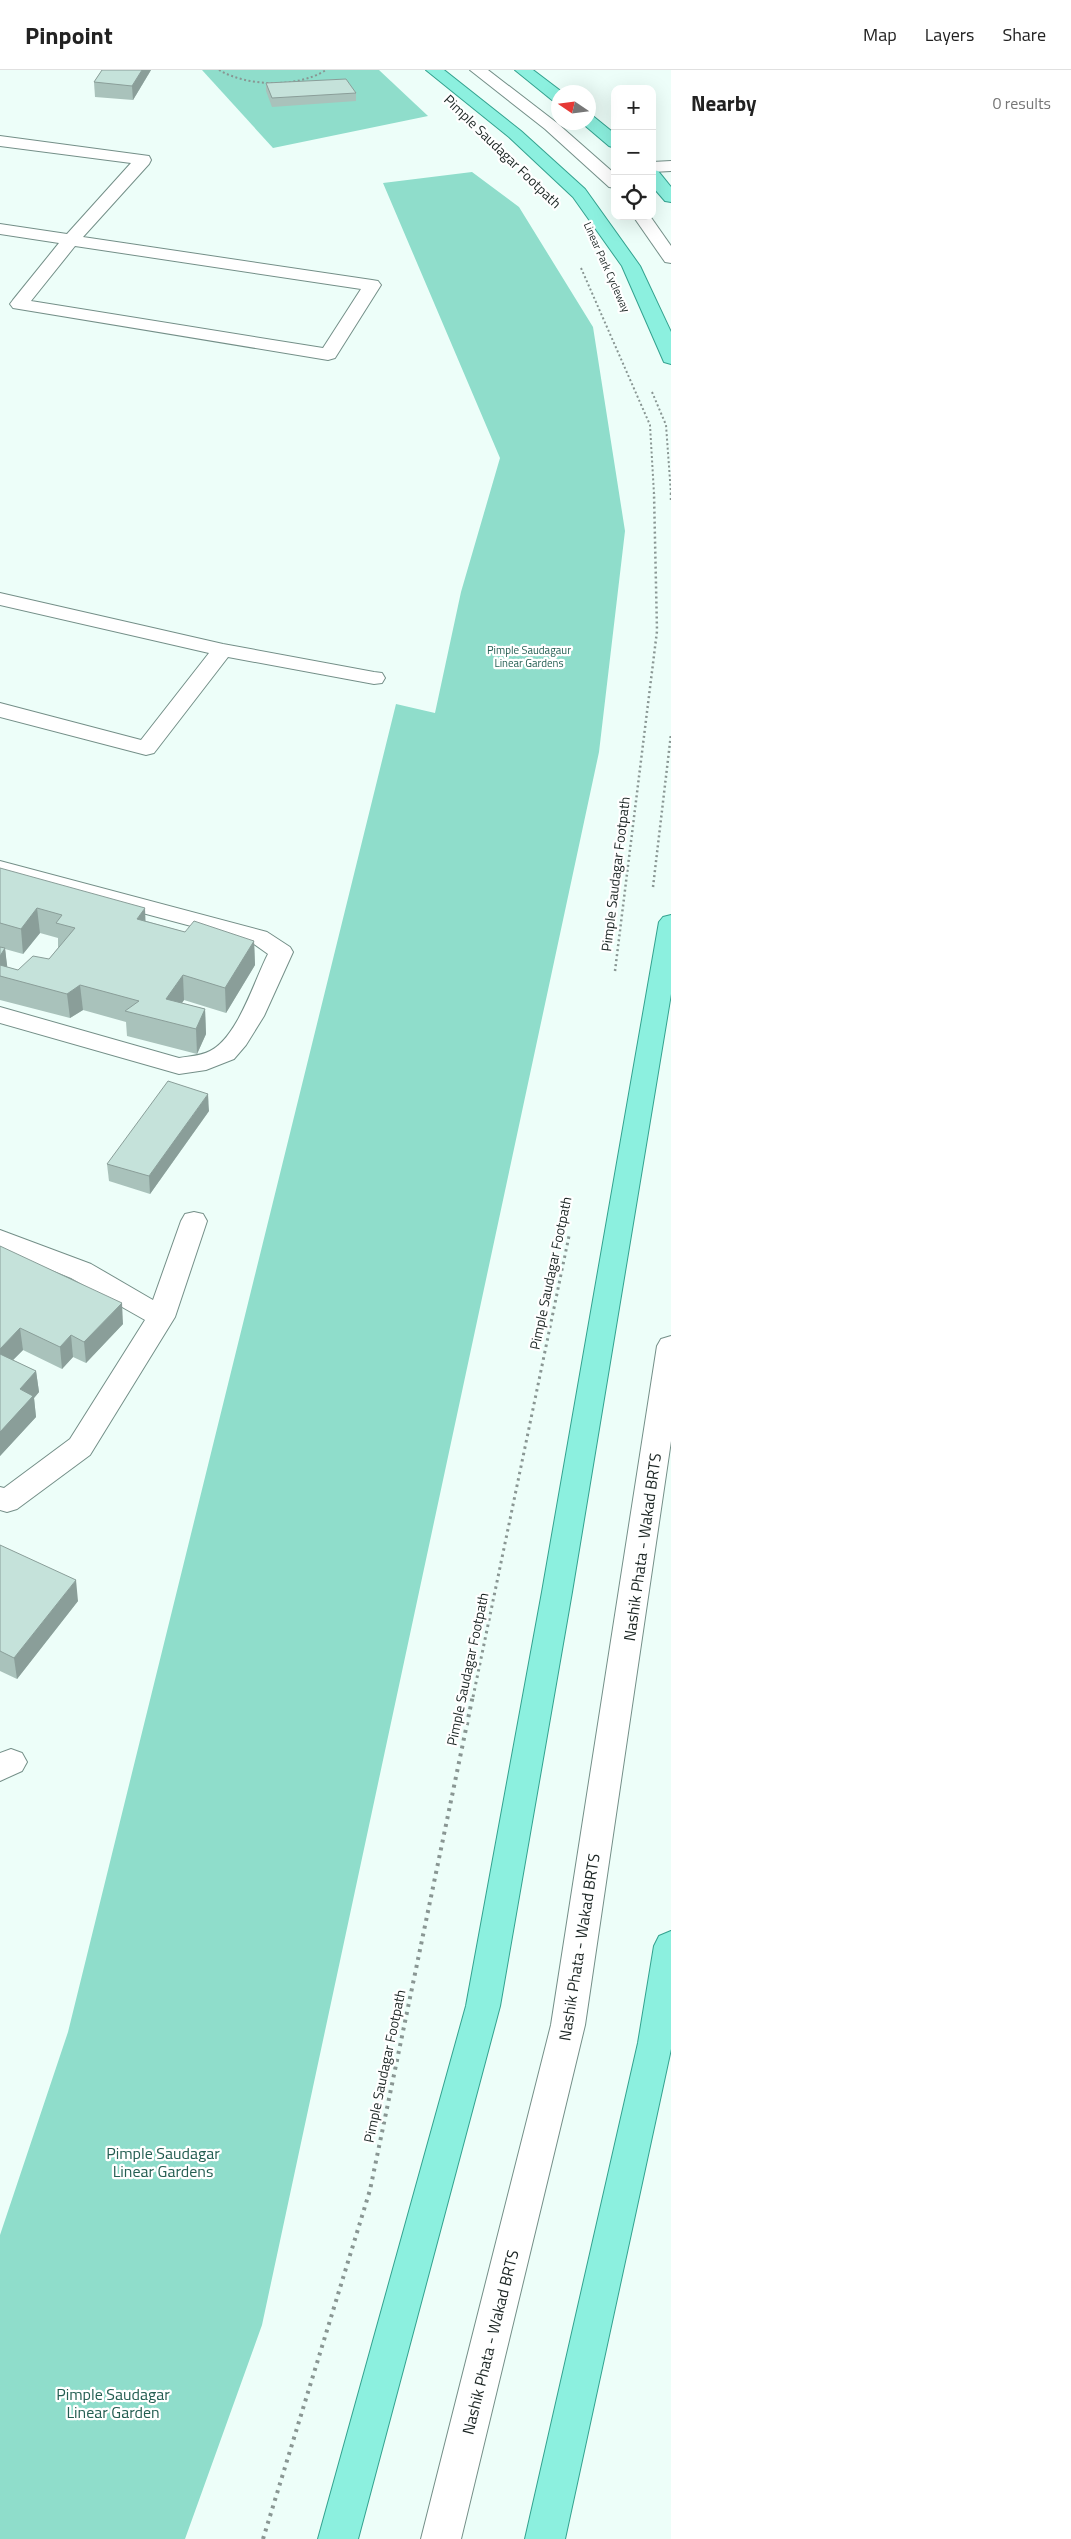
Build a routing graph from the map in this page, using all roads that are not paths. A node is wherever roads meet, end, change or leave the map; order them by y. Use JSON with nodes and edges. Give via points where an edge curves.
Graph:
{"nodes":[{"id":1,"x":434,"y":70,"type":"edge"},
{"id":2,"x":478,"y":70,"type":"edge"},
{"id":3,"x":523,"y":70,"type":"edge"},
{"id":4,"x":551,"y":92,"type":"edge"},
{"id":5,"x":596,"y":127,"type":"edge"},
{"id":6,"x":611,"y":140,"type":"edge"},
{"id":7,"x":0,"y":141,"type":"edge"},
{"id":8,"x":671,"y":166,"type":"edge"},
{"id":9,"x":656,"y":167,"type":"edge"},
{"id":10,"x":611,"y":179,"type":"edge"},
{"id":11,"x":656,"y":180,"type":"edge"},
{"id":12,"x":671,"y":197,"type":"edge"},
{"id":13,"x":644,"y":220,"type":"edge"},
{"id":14,"x":0,"y":229,"type":"edge"},
{"id":15,"x":71,"y":240,"type":"junction"},
{"id":16,"x":671,"y":258,"type":"edge"},
{"id":17,"x":671,"y":358,"type":"edge"},
{"id":18,"x":0,"y":599,"type":"edge"},
{"id":19,"x":223,"y":650,"type":"junction"},
{"id":20,"x":374,"y":678,"type":"dead end"},
{"id":21,"x":0,"y":710,"type":"edge"},
{"id":22,"x":0,"y":868,"type":"edge"},
{"id":23,"x":671,"y":922,"type":"edge"},
{"id":24,"x":0,"y":1015,"type":"edge"},
{"id":25,"x":194,"y":1221,"type":"dead end"},
{"id":26,"x":0,"y":1239,"type":"edge"},
{"id":27,"x":161,"y":1317,"type":"junction"},
{"id":28,"x":671,"y":1346,"type":"edge"},
{"id":29,"x":0,"y":1498,"type":"edge"},
{"id":30,"x":671,"y":1946,"type":"edge"},
{"id":31,"x":338,"y":2539,"type":"edge"},
{"id":32,"x":441,"y":2539,"type":"edge"},
{"id":33,"x":545,"y":2539,"type":"edge"}],
"edges":[{"from":1,"to":17,"type":"main road","via":[[515,134],[580,193],[631,266]]},
{"from":2,"to":10,"type":"street","via":[[551,126]]},
{"from":3,"to":4,"type":"main road"},
{"from":5,"to":6,"type":"main road"},
{"from":7,"to":15,"type":"street","via":[[143,160]]},
{"from":8,"to":9,"type":"street"},
{"from":11,"to":12,"type":"main road"},
{"from":13,"to":16,"type":"street"},
{"from":14,"to":15,"type":"street"},
{"from":15,"to":15,"type":"street","via":[[19,304],[328,354],[372,285]]},
{"from":18,"to":19,"type":"street"},
{"from":19,"to":20,"type":"street"},
{"from":19,"to":21,"type":"street","via":[[146,748]]},
{"from":22,"to":24,"type":"street","via":[[258,937],[281,952],[229,1050],[206,1063],[179,1066]]},
{"from":23,"to":31,"type":"main road","via":[[483,2006]]},
{"from":25,"to":27,"type":"street"},
{"from":26,"to":27,"type":"street","via":[[81,1271]]},
{"from":27,"to":29,"type":"street","via":[[80,1447],[7,1501]]},
{"from":28,"to":32,"type":"street","name":"Nashik Phata - Wakad BRTS","via":[[568,2025]]},
{"from":30,"to":33,"type":"main road","via":[[655,2043]]}]}
